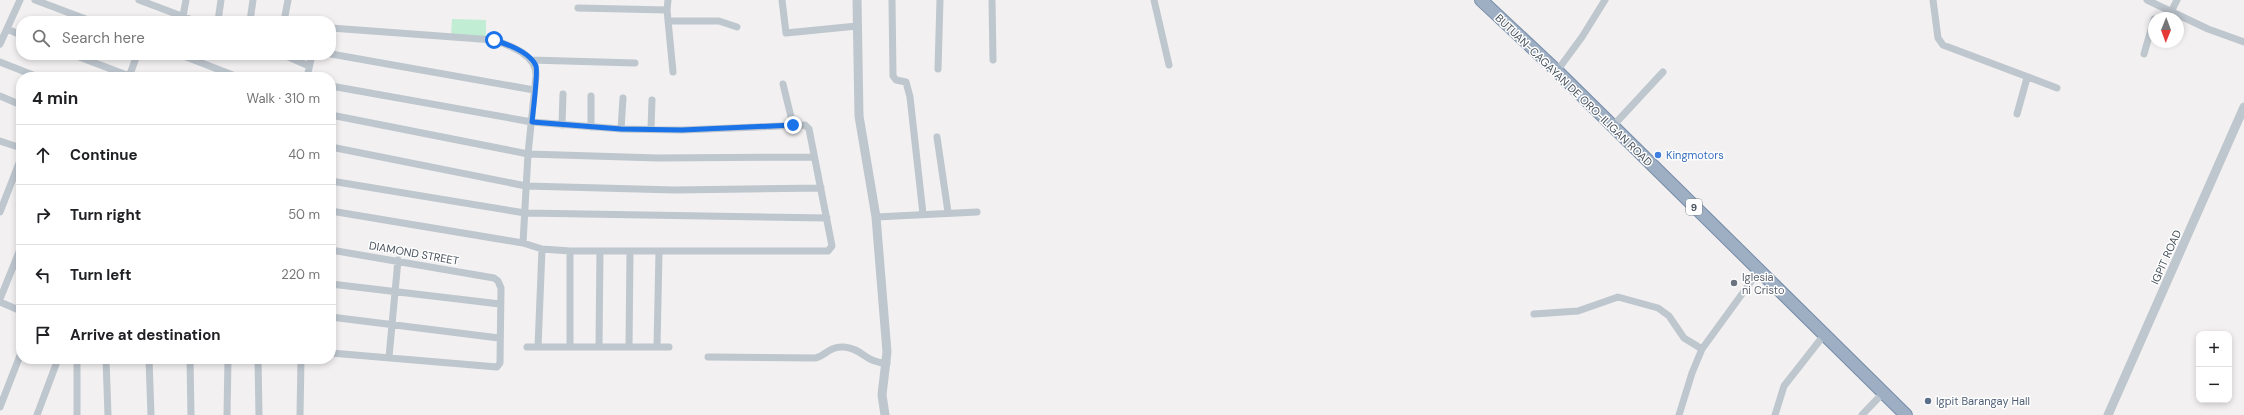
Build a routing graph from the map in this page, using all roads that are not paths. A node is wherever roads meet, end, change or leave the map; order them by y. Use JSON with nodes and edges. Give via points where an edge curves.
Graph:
{"nodes":[{"id":1,"x":20,"y":0,"type":"edge"},
{"id":2,"x":35,"y":0,"type":"edge"},
{"id":3,"x":139,"y":0,"type":"edge"},
{"id":4,"x":186,"y":0,"type":"edge"},
{"id":5,"x":221,"y":0,"type":"edge"},
{"id":6,"x":253,"y":0,"type":"edge"},
{"id":7,"x":288,"y":0,"type":"edge"},
{"id":8,"x":668,"y":0,"type":"edge"},
{"id":9,"x":782,"y":0,"type":"edge"},
{"id":10,"x":857,"y":0,"type":"edge"},
{"id":11,"x":892,"y":0,"type":"edge"},
{"id":12,"x":940,"y":0,"type":"edge"},
{"id":13,"x":992,"y":0,"type":"edge"},
{"id":14,"x":1154,"y":0,"type":"edge"},
{"id":15,"x":1481,"y":0,"type":"edge"},
{"id":16,"x":1605,"y":0,"type":"edge"},
{"id":17,"x":1933,"y":0,"type":"edge"},
{"id":18,"x":2147,"y":0,"type":"edge"},
{"id":19,"x":2176,"y":0,"type":"edge"},
{"id":20,"x":158,"y":3,"type":"edge"},
{"id":21,"x":2159,"y":6,"type":"junction"},
{"id":22,"x":578,"y":8,"type":"dead end"},
{"id":23,"x":667,"y":10,"type":"junction"},
{"id":24,"x":2157,"y":12,"type":"edge"},
{"id":25,"x":2172,"y":12,"type":"joint"},
{"id":26,"x":78,"y":16,"type":"edge"},
{"id":27,"x":183,"y":16,"type":"joint"},
{"id":28,"x":219,"y":16,"type":"edge"},
{"id":29,"x":251,"y":16,"type":"edge"},
{"id":30,"x":285,"y":16,"type":"edge"},
{"id":31,"x":2184,"y":17,"type":"edge"},
{"id":32,"x":668,"y":21,"type":"junction"},
{"id":33,"x":737,"y":26,"type":"dead end"},
{"id":34,"x":857,"y":26,"type":"junction"},
{"id":35,"x":336,"y":28,"type":"edge"},
{"id":36,"x":7,"y":29,"type":"junction"},
{"id":37,"x":16,"y":33,"type":"edge"},
{"id":38,"x":2148,"y":40,"type":"edge"},
{"id":39,"x":2244,"y":42,"type":"edge"},
{"id":40,"x":0,"y":44,"type":"edge"},
{"id":41,"x":2144,"y":54,"type":"dead end"},
{"id":42,"x":336,"y":55,"type":"edge"},
{"id":43,"x":87,"y":60,"type":"edge"},
{"id":44,"x":135,"y":60,"type":"edge"},
{"id":45,"x":194,"y":60,"type":"edge"},
{"id":46,"x":295,"y":60,"type":"edge"},
{"id":47,"x":311,"y":60,"type":"edge"},
{"id":48,"x":531,"y":60,"type":"junction"},
{"id":49,"x":993,"y":60,"type":"dead end"},
{"id":50,"x":0,"y":62,"type":"edge"},
{"id":51,"x":635,"y":63,"type":"dead end"},
{"id":52,"x":1169,"y":65,"type":"dead end"},
{"id":53,"x":309,"y":66,"type":"junction"},
{"id":54,"x":938,"y":69,"type":"dead end"},
{"id":55,"x":1557,"y":71,"type":"junction"},
{"id":56,"x":25,"y":72,"type":"edge"},
{"id":57,"x":117,"y":72,"type":"edge"},
{"id":58,"x":132,"y":72,"type":"edge"},
{"id":59,"x":225,"y":72,"type":"edge"},
{"id":60,"x":308,"y":72,"type":"edge"},
{"id":61,"x":673,"y":72,"type":"dead end"},
{"id":62,"x":1663,"y":72,"type":"dead end"},
{"id":63,"x":2027,"y":78,"type":"junction"},
{"id":64,"x":783,"y":84,"type":"dead end"},
{"id":65,"x":336,"y":87,"type":"edge"},
{"id":66,"x":2057,"y":88,"type":"dead end"},
{"id":67,"x":534,"y":90,"type":"junction"},
{"id":68,"x":563,"y":94,"type":"dead end"},
{"id":69,"x":0,"y":96,"type":"edge"},
{"id":70,"x":590,"y":96,"type":"dead end"},
{"id":71,"x":623,"y":98,"type":"dead end"},
{"id":72,"x":652,"y":100,"type":"dead end"},
{"id":73,"x":16,"y":103,"type":"edge"},
{"id":74,"x":2244,"y":107,"type":"edge"},
{"id":75,"x":2017,"y":114,"type":"dead end"},
{"id":76,"x":336,"y":116,"type":"edge"},
{"id":77,"x":532,"y":122,"type":"junction"},
{"id":78,"x":562,"y":125,"type":"junction"},
{"id":79,"x":793,"y":125,"type":"junction"},
{"id":80,"x":1612,"y":126,"type":"junction"},
{"id":81,"x":590,"y":127,"type":"junction"},
{"id":82,"x":621,"y":129,"type":"junction"},
{"id":83,"x":651,"y":129,"type":"junction"},
{"id":84,"x":937,"y":137,"type":"dead end"},
{"id":85,"x":0,"y":141,"type":"edge"},
{"id":86,"x":16,"y":146,"type":"edge"},
{"id":87,"x":336,"y":148,"type":"edge"},
{"id":88,"x":528,"y":154,"type":"junction"},
{"id":89,"x":814,"y":156,"type":"junction"},
{"id":90,"x":16,"y":171,"type":"edge"},
{"id":91,"x":336,"y":182,"type":"edge"},
{"id":92,"x":526,"y":186,"type":"junction"},
{"id":93,"x":820,"y":188,"type":"junction"},
{"id":94,"x":0,"y":212,"type":"edge"},
{"id":95,"x":336,"y":212,"type":"edge"},
{"id":96,"x":948,"y":212,"type":"junction"},
{"id":97,"x":977,"y":212,"type":"dead end"},
{"id":98,"x":525,"y":213,"type":"junction"},
{"id":99,"x":923,"y":214,"type":"junction"},
{"id":100,"x":876,"y":216,"type":"junction"},
{"id":101,"x":827,"y":218,"type":"junction"},
{"id":102,"x":523,"y":243,"type":"junction"},
{"id":103,"x":542,"y":249,"type":"junction"},
{"id":104,"x":336,"y":251,"type":"edge"},
{"id":105,"x":570,"y":251,"type":"junction"},
{"id":106,"x":600,"y":251,"type":"junction"},
{"id":107,"x":630,"y":252,"type":"junction"},
{"id":108,"x":659,"y":252,"type":"junction"},
{"id":109,"x":16,"y":259,"type":"edge"},
{"id":110,"x":398,"y":260,"type":"junction"},
{"id":111,"x":1758,"y":272,"type":"junction"},
{"id":112,"x":336,"y":285,"type":"edge"},
{"id":113,"x":394,"y":291,"type":"junction"},
{"id":114,"x":0,"y":299,"type":"edge"},
{"id":115,"x":0,"y":302,"type":"edge"},
{"id":116,"x":500,"y":304,"type":"junction"},
{"id":117,"x":16,"y":309,"type":"edge"},
{"id":118,"x":1534,"y":314,"type":"dead end"},
{"id":119,"x":336,"y":318,"type":"edge"},
{"id":120,"x":392,"y":324,"type":"junction"},
{"id":121,"x":1824,"y":335,"type":"junction"},
{"id":122,"x":499,"y":338,"type":"junction"},
{"id":123,"x":570,"y":346,"type":"junction"},
{"id":124,"x":599,"y":346,"type":"junction"},
{"id":125,"x":527,"y":347,"type":"dead end"},
{"id":126,"x":538,"y":347,"type":"junction"},
{"id":127,"x":629,"y":347,"type":"junction"},
{"id":128,"x":657,"y":347,"type":"junction"},
{"id":129,"x":669,"y":347,"type":"dead end"},
{"id":130,"x":1702,"y":349,"type":"junction"},
{"id":131,"x":336,"y":353,"type":"edge"},
{"id":132,"x":389,"y":357,"type":"junction"},
{"id":133,"x":708,"y":357,"type":"dead end"},
{"id":134,"x":887,"y":363,"type":"junction"},
{"id":135,"x":17,"y":364,"type":"edge"},
{"id":136,"x":56,"y":364,"type":"edge"},
{"id":137,"x":77,"y":364,"type":"edge"},
{"id":138,"x":106,"y":364,"type":"edge"},
{"id":139,"x":149,"y":364,"type":"edge"},
{"id":140,"x":190,"y":364,"type":"edge"},
{"id":141,"x":228,"y":364,"type":"edge"},
{"id":142,"x":258,"y":364,"type":"edge"},
{"id":143,"x":300,"y":364,"type":"edge"},
{"id":144,"x":1883,"y":393,"type":"junction"},
{"id":145,"x":0,"y":406,"type":"edge"},
{"id":146,"x":37,"y":415,"type":"edge"},
{"id":147,"x":77,"y":415,"type":"edge"},
{"id":148,"x":108,"y":415,"type":"edge"},
{"id":149,"x":151,"y":415,"type":"edge"},
{"id":150,"x":191,"y":415,"type":"edge"},
{"id":151,"x":228,"y":415,"type":"edge"},
{"id":152,"x":259,"y":415,"type":"edge"},
{"id":153,"x":300,"y":415,"type":"edge"},
{"id":154,"x":885,"y":415,"type":"edge"},
{"id":155,"x":1679,"y":415,"type":"edge"},
{"id":156,"x":1775,"y":415,"type":"edge"},
{"id":157,"x":1862,"y":415,"type":"edge"},
{"id":158,"x":1906,"y":415,"type":"edge"},
{"id":159,"x":2108,"y":415,"type":"edge"}],
"edges":[{"from":1,"to":36,"type":"street"},
{"from":2,"to":26,"type":"street"},
{"from":3,"to":20,"type":"street"},
{"from":4,"to":27,"type":"street"},
{"from":5,"to":28,"type":"street"},
{"from":6,"to":29,"type":"street"},
{"from":7,"to":30,"type":"street"},
{"from":8,"to":23,"type":"street"},
{"from":9,"to":34,"type":"street","via":[[786,33]]},
{"from":10,"to":34,"type":"street"},
{"from":11,"to":99,"type":"street","via":[[893,76],[896,80],[906,82],[910,97]]},
{"from":12,"to":54,"type":"street"},
{"from":13,"to":49,"type":"street"},
{"from":14,"to":52,"type":"street"},
{"from":15,"to":55,"type":"highway","name":"BUTUAN-CAGAYAN DE ORO-ILIGAN ROAD","number":"9"},
{"from":16,"to":55,"type":"street"},
{"from":17,"to":63,"type":"street","via":[[1938,38],[1943,45]]},
{"from":18,"to":21,"type":"street"},
{"from":19,"to":25,"type":"street"},
{"from":20,"to":27,"type":"street"},
{"from":21,"to":24,"type":"street"},
{"from":21,"to":25,"type":"street"},
{"from":22,"to":23,"type":"street"},
{"from":23,"to":32,"type":"street"},
{"from":31,"to":39,"type":"street"},
{"from":32,"to":33,"type":"street","via":[[719,21]]},
{"from":32,"to":61,"type":"street"},
{"from":34,"to":100,"type":"street","via":[[859,116]]},
{"from":35,"to":48,"type":"street","via":[[494,40],[514,48]]},
{"from":36,"to":37,"type":"street"},
{"from":36,"to":40,"type":"street"},
{"from":38,"to":41,"type":"street"},
{"from":42,"to":67,"type":"street"},
{"from":43,"to":57,"type":"street"},
{"from":44,"to":58,"type":"street"},
{"from":45,"to":59,"type":"street"},
{"from":46,"to":53,"type":"street"},
{"from":47,"to":53,"type":"street"},
{"from":48,"to":51,"type":"street"},
{"from":48,"to":67,"type":"street","via":[[536,68]]},
{"from":50,"to":56,"type":"street"},
{"from":53,"to":60,"type":"street"},
{"from":55,"to":80,"type":"highway","name":"BUTUAN-CAGAYAN DE ORO-ILIGAN ROAD","number":"9"},
{"from":62,"to":80,"type":"street"},
{"from":63,"to":66,"type":"street"},
{"from":63,"to":75,"type":"street"},
{"from":64,"to":79,"type":"street"},
{"from":65,"to":77,"type":"street"},
{"from":67,"to":77,"type":"street"},
{"from":68,"to":78,"type":"street"},
{"from":69,"to":73,"type":"street"},
{"from":70,"to":81,"type":"street"},
{"from":71,"to":82,"type":"street"},
{"from":72,"to":83,"type":"street"},
{"from":74,"to":159,"type":"street","name":"IGPIT ROAD"},
{"from":76,"to":88,"type":"street"},
{"from":77,"to":78,"type":"street"},
{"from":77,"to":88,"type":"street"},
{"from":78,"to":81,"type":"street"},
{"from":79,"to":83,"type":"street"},
{"from":79,"to":89,"type":"street","via":[[807,126]]},
{"from":80,"to":111,"type":"highway","name":"BUTUAN-CAGAYAN DE ORO-ILIGAN ROAD","number":"9"},
{"from":81,"to":82,"type":"street"},
{"from":82,"to":83,"type":"street"},
{"from":84,"to":96,"type":"street"},
{"from":85,"to":86,"type":"street"},
{"from":87,"to":92,"type":"street"},
{"from":88,"to":89,"type":"street","via":[[658,158]]},
{"from":88,"to":92,"type":"street"},
{"from":89,"to":93,"type":"street"},
{"from":90,"to":94,"type":"street"},
{"from":91,"to":98,"type":"street"},
{"from":92,"to":93,"type":"street","via":[[675,190]]},
{"from":92,"to":98,"type":"street"},
{"from":93,"to":101,"type":"street"},
{"from":95,"to":102,"type":"street"},
{"from":96,"to":97,"type":"street"},
{"from":96,"to":99,"type":"street"},
{"from":98,"to":101,"type":"street"},
{"from":98,"to":102,"type":"street"},
{"from":99,"to":100,"type":"street"},
{"from":100,"to":134,"type":"street"},
{"from":101,"to":108,"type":"street","via":[[832,246],[828,251]]},
{"from":102,"to":103,"type":"street"},
{"from":103,"to":105,"type":"street"},
{"from":103,"to":126,"type":"street"},
{"from":104,"to":110,"type":"street","name":"DIAMOND STREET"},
{"from":105,"to":106,"type":"street"},
{"from":105,"to":123,"type":"street"},
{"from":106,"to":107,"type":"street"},
{"from":106,"to":124,"type":"street"},
{"from":107,"to":108,"type":"street"},
{"from":107,"to":127,"type":"street"},
{"from":108,"to":128,"type":"street"},
{"from":109,"to":114,"type":"street"},
{"from":110,"to":113,"type":"street"},
{"from":110,"to":116,"type":"street","name":"DIAMOND STREET","via":[[494,278],[501,285]]},
{"from":111,"to":121,"type":"highway","name":"BUTUAN-CAGAYAN DE ORO-ILIGAN ROAD","number":"9"},
{"from":111,"to":130,"type":"street"},
{"from":112,"to":113,"type":"street"},
{"from":113,"to":116,"type":"street"},
{"from":113,"to":120,"type":"street"},
{"from":115,"to":117,"type":"street"},
{"from":116,"to":122,"type":"street"},
{"from":118,"to":130,"type":"street","via":[[1578,311],[1618,297],[1658,308],[1669,316],[1684,338]]},
{"from":119,"to":120,"type":"street"},
{"from":120,"to":122,"type":"street"},
{"from":120,"to":132,"type":"street"},
{"from":121,"to":144,"type":"highway","name":"BUTUAN-CAGAYAN DE ORO-ILIGAN ROAD","number":"9"},
{"from":121,"to":156,"type":"street","via":[[1784,386]]},
{"from":122,"to":132,"type":"street","via":[[500,366],[495,368]]},
{"from":123,"to":124,"type":"street"},
{"from":123,"to":126,"type":"street"},
{"from":124,"to":127,"type":"street"},
{"from":125,"to":126,"type":"street"},
{"from":127,"to":128,"type":"street"},
{"from":128,"to":129,"type":"street"},
{"from":130,"to":155,"type":"street"},
{"from":131,"to":132,"type":"street"},
{"from":133,"to":134,"type":"street","via":[[815,358],[821,357],[832,348],[840,347],[859,352],[876,363]]},
{"from":134,"to":154,"type":"street","via":[[882,395]]},
{"from":135,"to":145,"type":"street"},
{"from":136,"to":146,"type":"street"},
{"from":137,"to":147,"type":"street"},
{"from":138,"to":148,"type":"street"},
{"from":139,"to":149,"type":"street"},
{"from":140,"to":150,"type":"street"},
{"from":141,"to":151,"type":"street"},
{"from":142,"to":152,"type":"street"},
{"from":143,"to":153,"type":"street"},
{"from":144,"to":157,"type":"street"},
{"from":144,"to":158,"type":"highway","name":"BUTUAN-CAGAYAN DE ORO-ILIGAN ROAD","number":"9"}]}
